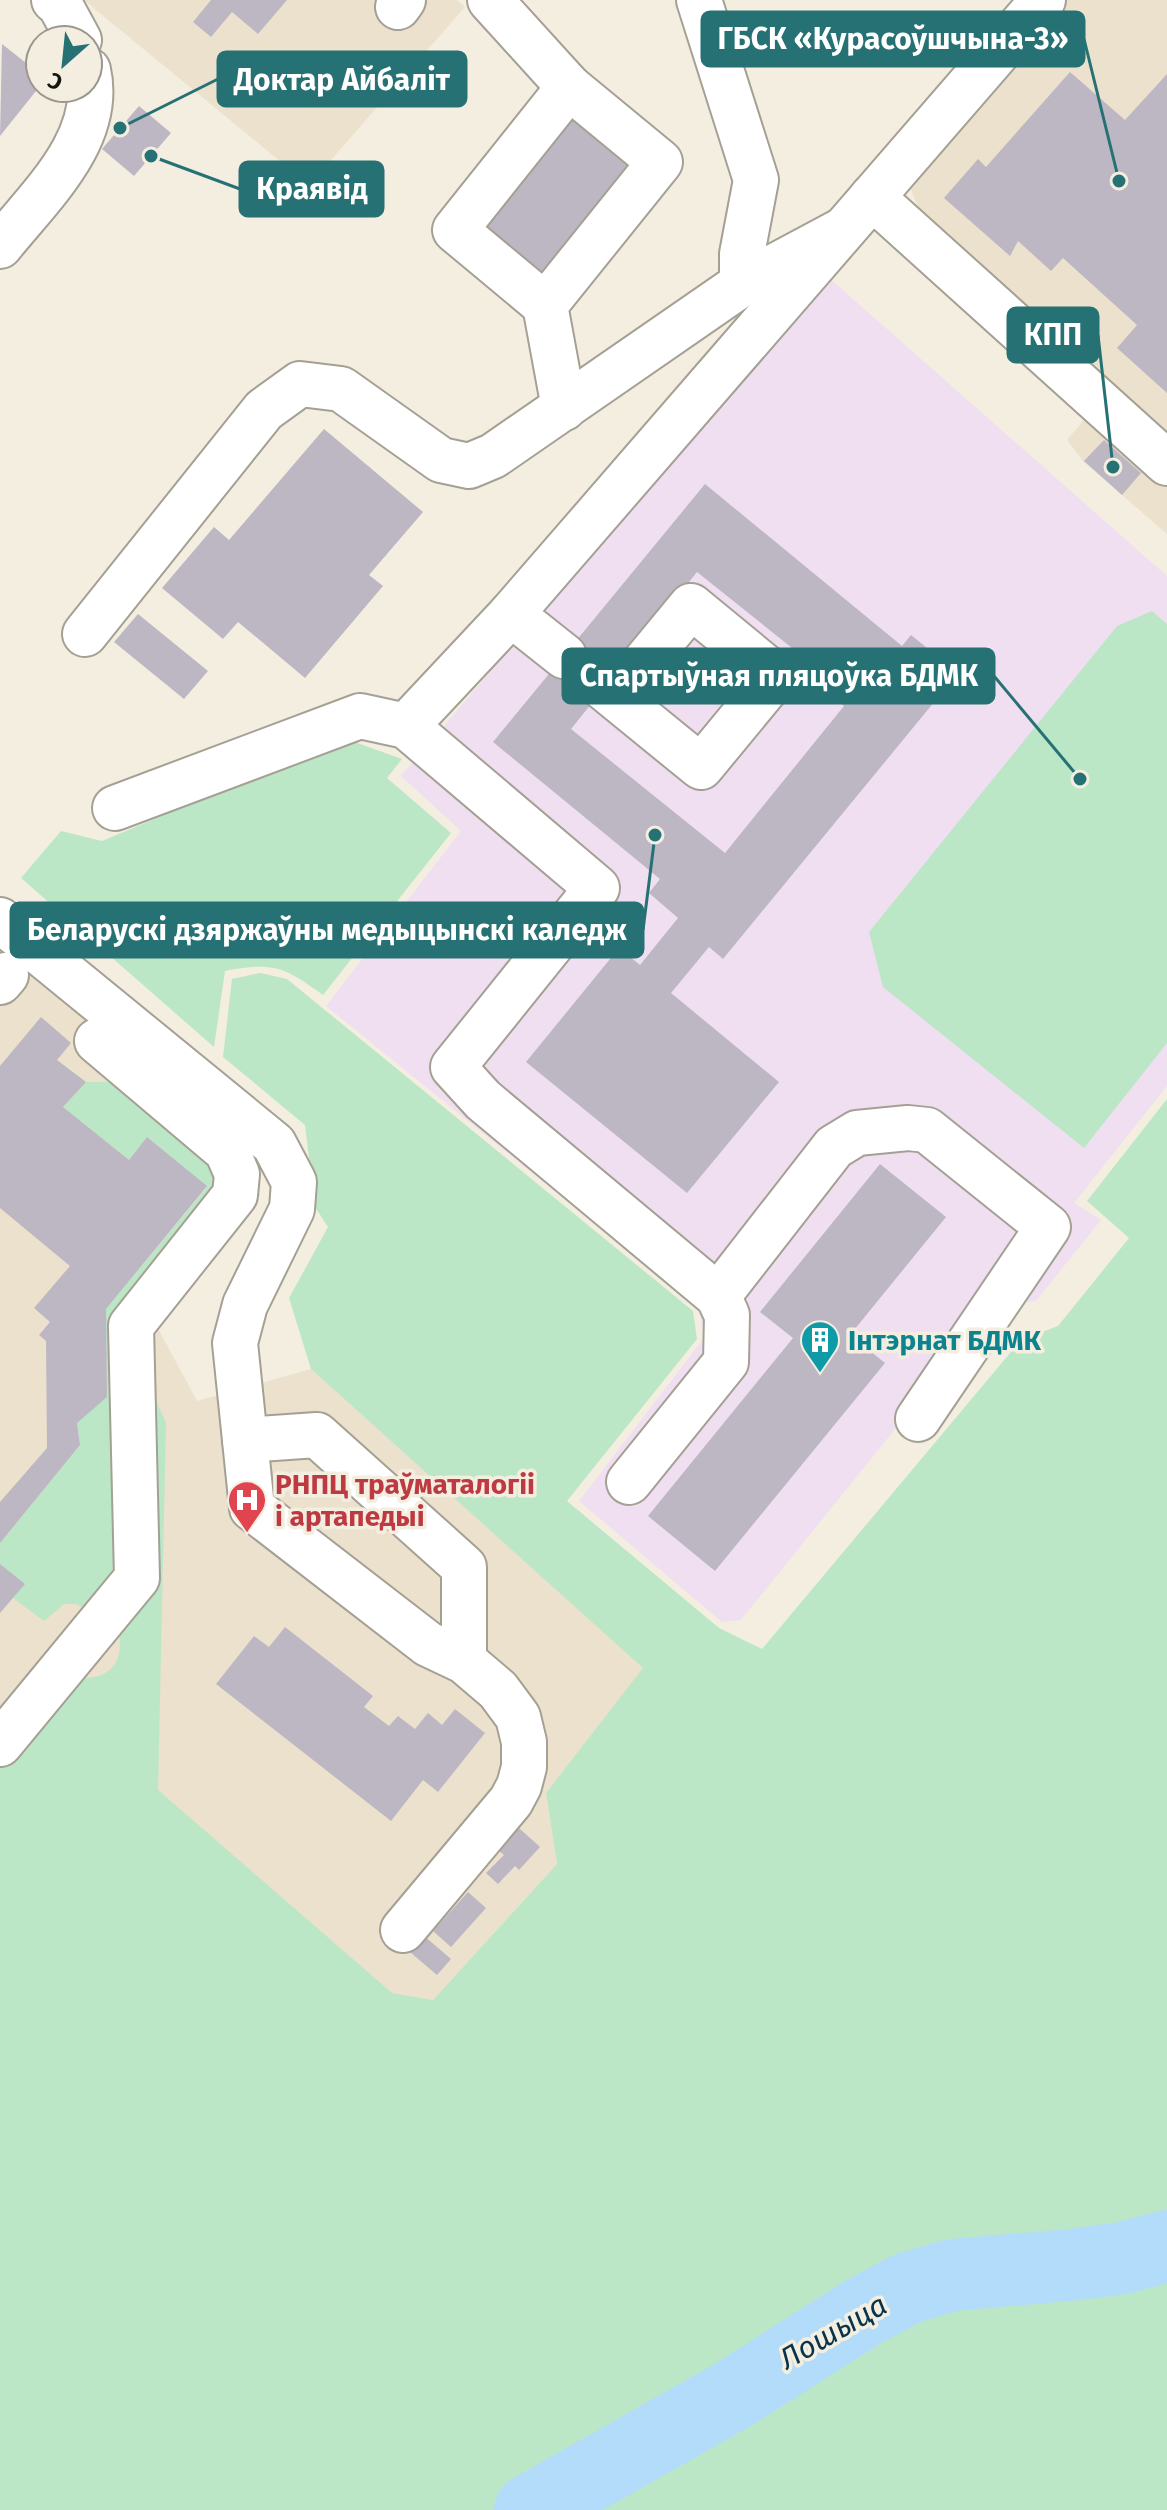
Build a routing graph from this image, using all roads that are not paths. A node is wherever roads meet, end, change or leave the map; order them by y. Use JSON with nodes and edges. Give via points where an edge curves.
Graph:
{"nodes":[{"id":1,"x":54,"y":0,"type":"edge"},
{"id":2,"x":490,"y":0,"type":"edge"},
{"id":3,"x":699,"y":0,"type":"edge"},
{"id":4,"x":1043,"y":0,"type":"edge"},
{"id":5,"x":70,"y":24,"type":"edge"},
{"id":6,"x":569,"y":87,"type":"junction"},
{"id":7,"x":90,"y":104,"type":"edge"},
{"id":8,"x":872,"y":197,"type":"junction"},
{"id":9,"x":843,"y":230,"type":"junction"},
{"id":10,"x":0,"y":246,"type":"edge"},
{"id":11,"x":742,"y":284,"type":"junction"},
{"id":12,"x":545,"y":305,"type":"junction"},
{"id":13,"x":564,"y":408,"type":"junction"},
{"id":14,"x":1167,"y":463,"type":"edge"},
{"id":15,"x":511,"y":614,"type":"junction"},
{"id":16,"x":85,"y":634,"type":"dead end"},
{"id":17,"x":564,"y":656,"type":"dead end"},
{"id":18,"x":406,"y":726,"type":"junction"},
{"id":19,"x":115,"y":808,"type":"dead end"},
{"id":20,"x":0,"y":920,"type":"edge"},
{"id":21,"x":97,"y":1041,"type":"dead end"},
{"id":22,"x":718,"y":1296,"type":"junction"},
{"id":23,"x":918,"y":1419,"type":"dead end"},
{"id":24,"x":245,"y":1440,"type":"junction"},
{"id":25,"x":629,"y":1482,"type":"dead end"},
{"id":26,"x":464,"y":1661,"type":"junction"},
{"id":27,"x":0,"y":1744,"type":"edge"},
{"id":28,"x":403,"y":1930,"type":"dead end"}],
"edges":[{"from":1,"to":5,"type":"lane"},
{"from":2,"to":6,"type":"lane"},
{"from":3,"to":11,"type":"lane","via":[[756,180],[742,254]]},
{"from":4,"to":8,"type":"lane"},
{"from":6,"to":12,"type":"lane","via":[[455,230]]},
{"from":6,"to":12,"type":"lane","via":[[660,162]]},
{"from":7,"to":10,"type":"lane","via":[[69,159]]},
{"from":8,"to":9,"type":"lane"},
{"from":8,"to":14,"type":"lane"},
{"from":9,"to":11,"type":"lane"},
{"from":9,"to":15,"type":"lane"},
{"from":11,"to":13,"type":"lane"},
{"from":12,"to":13,"type":"lane"},
{"from":13,"to":16,"type":"lane","via":[[469,466],[441,460],[341,389],[300,384],[264,410]]},
{"from":15,"to":17,"type":"lane"},
{"from":15,"to":18,"type":"lane"},
{"from":18,"to":19,"type":"lane","via":[[360,716]]},
{"from":18,"to":22,"type":"lane","via":[[597,888],[453,1067],[483,1100]]},
{"from":20,"to":24,"type":"lane","via":[[274,1144],[294,1182],[292,1209],[245,1305],[235,1343]]},
{"from":21,"to":27,"type":"lane","via":[[227,1151],[237,1174],[235,1195],[131,1326],[137,1578]]},
{"from":22,"to":23,"type":"lane","via":[[834,1147],[857,1133],[927,1130],[1048,1227]]},
{"from":22,"to":25,"type":"lane","via":[[727,1315],[726,1362]]},
{"from":24,"to":26,"type":"lane","via":[[252,1508],[428,1644]]},
{"from":24,"to":26,"type":"lane","via":[[317,1435],[464,1567]]},
{"from":26,"to":28,"type":"lane","via":[[498,1690],[518,1717],[524,1767],[511,1801]]}]}
